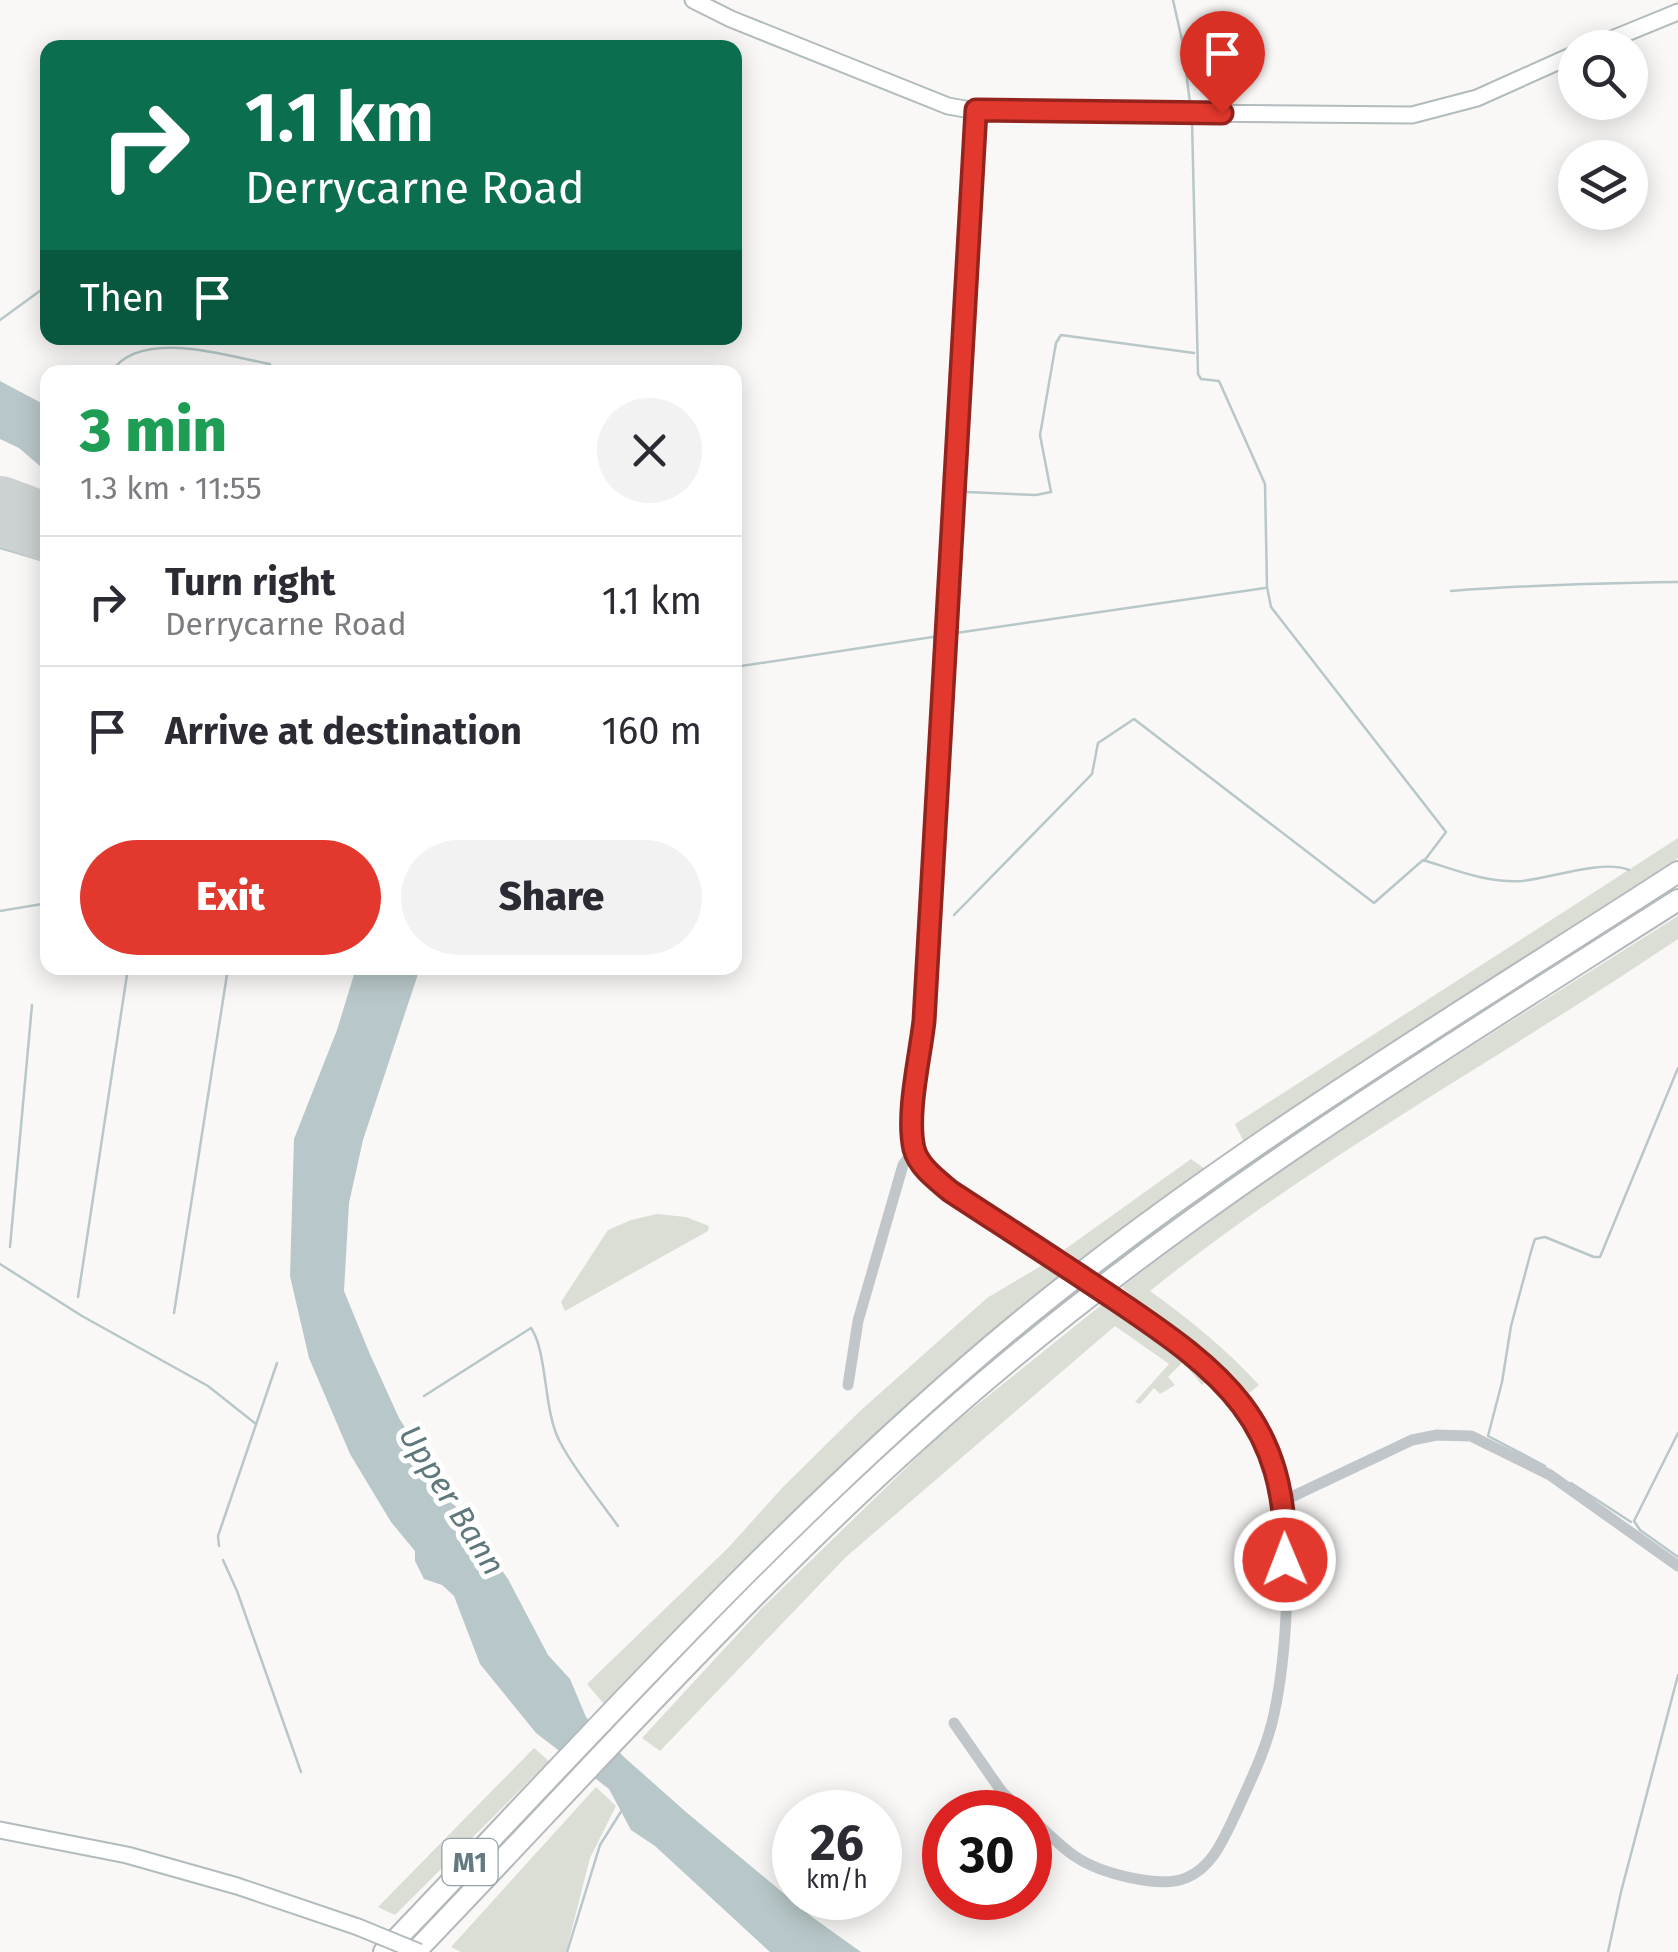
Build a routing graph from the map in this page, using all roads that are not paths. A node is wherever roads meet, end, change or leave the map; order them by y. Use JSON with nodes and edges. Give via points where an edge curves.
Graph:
{"nodes":[{"id":1,"x":693,"y":0,"type":"edge"},
{"id":2,"x":1678,"y":12,"type":"edge"},
{"id":3,"x":1634,"y":30,"type":"edge"},
{"id":4,"x":1558,"y":62,"type":"edge"},
{"id":5,"x":976,"y":110,"type":"junction"},
{"id":6,"x":1678,"y":872,"type":"edge"},
{"id":7,"x":1678,"y":900,"type":"edge"},
{"id":8,"x":914,"y":1150,"type":"junction"},
{"id":9,"x":848,"y":1385,"type":"dead end"},
{"id":10,"x":1283,"y":1500,"type":"junction"},
{"id":11,"x":1678,"y":1566,"type":"edge"},
{"id":12,"x":954,"y":1723,"type":"dead end"},
{"id":13,"x":1001,"y":1790,"type":"edge"},
{"id":14,"x":0,"y":1830,"type":"edge"},
{"id":15,"x":1052,"y":1837,"type":"edge"},
{"id":16,"x":384,"y":1952,"type":"edge"},
{"id":17,"x":417,"y":1952,"type":"edge"}],
"edges":[{"from":1,"to":5,"type":"street","via":[[948,106]]},
{"from":2,"to":3,"type":"street"},
{"from":4,"to":5,"type":"street","via":[[1477,98],[1412,114]]},
{"from":5,"to":8,"type":"street"},
{"from":6,"to":16,"type":"highway","number":"M1","via":[[1279,1128],[994,1344],[801,1517]]},
{"from":7,"to":17,"type":"highway","number":"M1","via":[[1305,1139],[1146,1251],[955,1406],[849,1504]]},
{"from":8,"to":9,"type":"street","via":[[903,1165],[858,1321]]},
{"from":8,"to":10,"type":"street","bridge":true,"via":[[950,1191],[1123,1304],[1230,1388],[1263,1437]]},
{"from":10,"to":11,"type":"street","via":[[1412,1440],[1471,1436],[1550,1474]]},
{"from":10,"to":15,"type":"street","via":[[1275,1712],[1214,1856],[1186,1879],[1149,1881],[1091,1866]]},
{"from":12,"to":13,"type":"street"},
{"from":14,"to":17,"type":"street","bridge":true,"via":[[236,1886]]}]}
